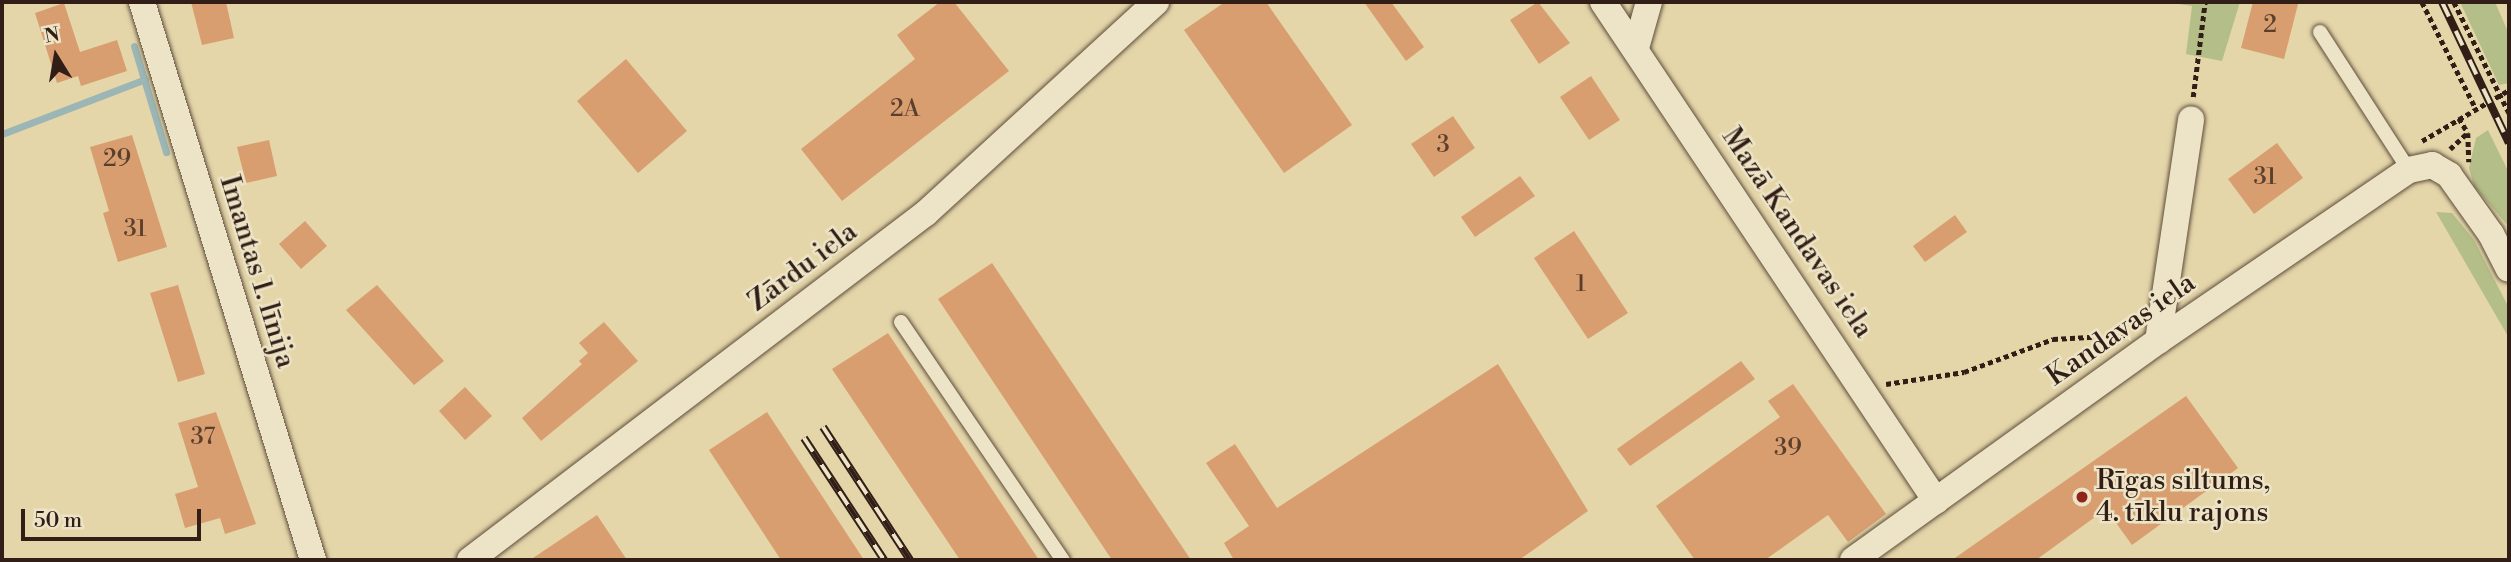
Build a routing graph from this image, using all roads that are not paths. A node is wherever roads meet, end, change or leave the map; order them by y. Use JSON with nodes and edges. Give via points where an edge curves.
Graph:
{"nodes":[{"id":1,"x":142,"y":2,"type":"edge"},
{"id":2,"x":1156,"y":2,"type":"edge"},
{"id":3,"x":1603,"y":2,"type":"edge"},
{"id":4,"x":1649,"y":2,"type":"edge"},
{"id":5,"x":2320,"y":33,"type":"dead end"},
{"id":6,"x":1636,"y":48,"type":"junction"},
{"id":7,"x":2191,"y":118,"type":"road end"},
{"id":8,"x":2419,"y":160,"type":"junction"},
{"id":9,"x":2509,"y":269,"type":"edge"},
{"id":10,"x":901,"y":322,"type":"dead end"},
{"id":11,"x":2146,"y":339,"type":"junction"},
{"id":12,"x":1936,"y":501,"type":"junction"},
{"id":13,"x":313,"y":560,"type":"edge"},
{"id":14,"x":470,"y":560,"type":"edge"},
{"id":15,"x":1063,"y":560,"type":"edge"},
{"id":16,"x":1853,"y":560,"type":"edge"}],
"edges":[{"from":1,"to":13,"type":"street","name":"Imantas 1. līnija"},
{"from":2,"to":14,"type":"street","name":"Zārdu iela","via":[[926,213]]},
{"from":3,"to":6,"type":"street","name":"Mazā Kandavas iela"},
{"from":4,"to":6,"type":"street"},
{"from":5,"to":8,"type":"lane"},
{"from":6,"to":12,"type":"street","name":"Mazā Kandavas iela"},
{"from":7,"to":11,"type":"street"},
{"from":8,"to":9,"type":"street","via":[[2449,175],[2491,234]]},
{"from":8,"to":11,"type":"street","name":"Kandavas iela"},
{"from":10,"to":15,"type":"lane"},
{"from":11,"to":12,"type":"street","name":"Kandavas iela"},
{"from":12,"to":16,"type":"street","name":"Kandavas iela"}]}
